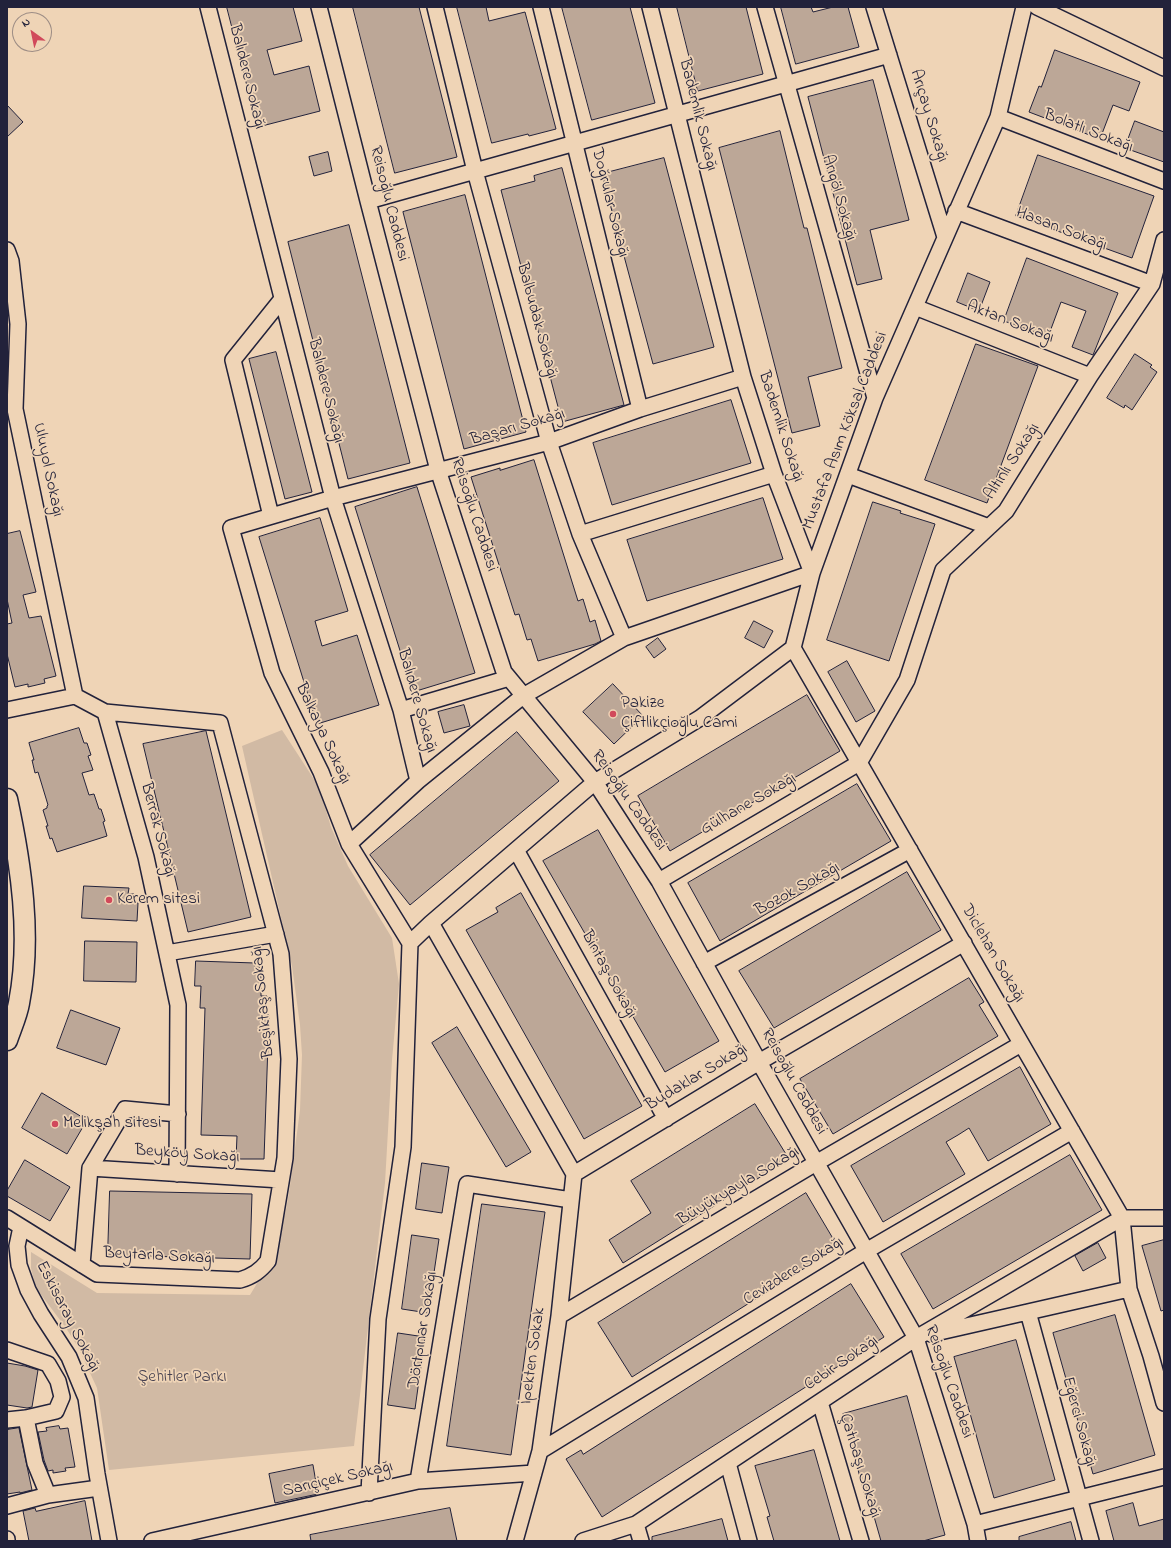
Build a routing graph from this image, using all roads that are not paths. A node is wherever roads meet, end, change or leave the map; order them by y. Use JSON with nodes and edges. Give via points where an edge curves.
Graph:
{"nodes":[{"id":1,"x":208,"y":7,"type":"edge"},
{"id":2,"x":319,"y":7,"type":"edge"},
{"id":3,"x":435,"y":7,"type":"edge"},
{"id":4,"x":541,"y":7,"type":"edge"},
{"id":5,"x":650,"y":7,"type":"edge"},
{"id":6,"x":765,"y":7,"type":"edge"},
{"id":7,"x":874,"y":7,"type":"edge"},
{"id":8,"x":1024,"y":7,"type":"edge"},
{"id":9,"x":1037,"y":7,"type":"edge"},
{"id":10,"x":889,"y":55,"type":"junction"},
{"id":11,"x":1164,"y":68,"type":"edge"},
{"id":12,"x":786,"y":84,"type":"junction"},
{"id":13,"x":677,"y":114,"type":"junction"},
{"id":14,"x":998,"y":117,"type":"junction"},
{"id":15,"x":574,"y":143,"type":"junction"},
{"id":16,"x":475,"y":171,"type":"junction"},
{"id":17,"x":1164,"y":181,"type":"edge"},
{"id":18,"x":368,"y":201,"type":"junction"},
{"id":19,"x":956,"y":211,"type":"junction"},
{"id":20,"x":945,"y":237,"type":"junction"},
{"id":21,"x":1164,"y":243,"type":"edge"},
{"id":22,"x":7,"y":250,"type":"edge"},
{"id":23,"x":1152,"y":284,"type":"junction"},
{"id":24,"x":282,"y":299,"type":"junction"},
{"id":25,"x":915,"y":307,"type":"junction"},
{"id":26,"x":1090,"y":376,"type":"junction"},
{"id":27,"x":743,"y":377,"type":"junction"},
{"id":28,"x":875,"y":398,"type":"junction"},
{"id":29,"x":640,"y":409,"type":"junction"},
{"id":30,"x":11,"y":411,"type":"edge"},
{"id":31,"x":549,"y":442,"type":"junction"},
{"id":32,"x":438,"y":470,"type":"junction"},
{"id":33,"x":774,"y":474,"type":"junction"},
{"id":34,"x":848,"y":475,"type":"junction"},
{"id":35,"x":333,"y":498,"type":"junction"},
{"id":36,"x":270,"y":516,"type":"junction"},
{"id":37,"x":989,"y":527,"type":"junction"},
{"id":38,"x":232,"y":528,"type":"joint"},
{"id":39,"x":580,"y":534,"type":"junction"},
{"id":40,"x":812,"y":573,"type":"junction"},
{"id":41,"x":624,"y":638,"type":"junction"},
{"id":42,"x":793,"y":648,"type":"junction"},
{"id":43,"x":509,"y":678,"type":"junction"},
{"id":44,"x":75,"y":696,"type":"junction"},
{"id":45,"x":523,"y":696,"type":"junction"},
{"id":46,"x":7,"y":710,"type":"edge"},
{"id":47,"x":401,"y":710,"type":"junction"},
{"id":48,"x":105,"y":712,"type":"junction"},
{"id":49,"x":859,"y":763,"type":"junction"},
{"id":50,"x":418,"y":781,"type":"junction"},
{"id":51,"x":595,"y":782,"type":"junction"},
{"id":52,"x":7,"y":799,"type":"edge"},
{"id":53,"x":349,"y":844,"type":"junction"},
{"id":54,"x":516,"y":850,"type":"junction"},
{"id":55,"x":910,"y":850,"type":"junction"},
{"id":56,"x":659,"y":880,"type":"junction"},
{"id":57,"x":431,"y":922,"type":"junction"},
{"id":58,"x":276,"y":934,"type":"junction"},
{"id":59,"x":410,"y":943,"type":"junction"},
{"id":60,"x":964,"y":943,"type":"junction"},
{"id":61,"x":167,"y":953,"type":"junction"},
{"id":62,"x":704,"y":963,"type":"junction"},
{"id":63,"x":7,"y":1040,"type":"edge"},
{"id":64,"x":1022,"y":1044,"type":"junction"},
{"id":65,"x":759,"y":1062,"type":"junction"},
{"id":66,"x":178,"y":1114,"type":"junction"},
{"id":67,"x":666,"y":1119,"type":"junction"},
{"id":68,"x":1072,"y":1131,"type":"junction"},
{"id":69,"x":816,"y":1163,"type":"junction"},
{"id":70,"x":90,"y":1168,"type":"junction"},
{"id":71,"x":177,"y":1174,"type":"junction"},
{"id":72,"x":574,"y":1174,"type":"junction"},
{"id":73,"x":282,"y":1180,"type":"junction"},
{"id":74,"x":571,"y":1200,"type":"junction"},
{"id":75,"x":7,"y":1218,"type":"edge"},
{"id":76,"x":1122,"y":1218,"type":"junction"},
{"id":77,"x":1164,"y":1218,"type":"edge"},
{"id":78,"x":21,"y":1227,"type":"junction"},
{"id":79,"x":866,"y":1250,"type":"junction"},
{"id":80,"x":82,"y":1265,"type":"junction"},
{"id":81,"x":252,"y":1276,"type":"joint"},
{"id":82,"x":1129,"y":1289,"type":"junction"},
{"id":83,"x":1028,"y":1312,"type":"junction"},
{"id":84,"x":559,"y":1316,"type":"junction"},
{"id":85,"x":916,"y":1338,"type":"junction"},
{"id":86,"x":7,"y":1350,"type":"edge"},
{"id":87,"x":1158,"y":1354,"type":"edge"},
{"id":88,"x":820,"y":1402,"type":"junction"},
{"id":89,"x":1164,"y":1403,"type":"edge"},
{"id":90,"x":26,"y":1418,"type":"junction"},
{"id":91,"x":7,"y":1420,"type":"edge"},
{"id":92,"x":540,"y":1451,"type":"junction"},
{"id":93,"x":728,"y":1463,"type":"junction"},
{"id":94,"x":534,"y":1473,"type":"junction"},
{"id":95,"x":1164,"y":1477,"type":"edge"},
{"id":96,"x":418,"y":1481,"type":"junction"},
{"id":97,"x":99,"y":1488,"type":"junction"},
{"id":98,"x":369,"y":1493,"type":"junction"},
{"id":99,"x":48,"y":1495,"type":"junction"},
{"id":100,"x":1079,"y":1498,"type":"junction"},
{"id":101,"x":7,"y":1506,"type":"edge"},
{"id":102,"x":636,"y":1524,"type":"junction"},
{"id":103,"x":975,"y":1524,"type":"junction"},
{"id":104,"x":158,"y":1540,"type":"edge"},
{"id":105,"x":109,"y":1541,"type":"edge"},
{"id":106,"x":515,"y":1541,"type":"edge"},
{"id":107,"x":584,"y":1541,"type":"edge"},
{"id":108,"x":641,"y":1541,"type":"edge"},
{"id":109,"x":749,"y":1541,"type":"edge"},
{"id":110,"x":861,"y":1541,"type":"edge"},
{"id":111,"x":978,"y":1541,"type":"edge"},
{"id":112,"x":1091,"y":1541,"type":"edge"}],
"edges":[{"from":1,"to":24,"type":"street","name":"Balıdere Sokağı"},
{"from":2,"to":18,"type":"street","name":"Reisoğlu Caddesi"},
{"from":3,"to":16,"type":"street","name":"Balbudak Sokağı"},
{"from":4,"to":15,"type":"street","name":"Doğrular Sokağı"},
{"from":5,"to":13,"type":"street","name":"Bademlik Sokağı"},
{"from":6,"to":12,"type":"street","name":"Arıgöl Sokağı"},
{"from":7,"to":10,"type":"street","name":"Arıçay Sokağı"},
{"from":8,"to":14,"type":"street","name":"Mustafa Asım Köksal Caddesi"},
{"from":9,"to":11,"type":"street"},
{"from":10,"to":12,"type":"street"},
{"from":10,"to":20,"type":"street","name":"Arıçay Sokağı"},
{"from":12,"to":13,"type":"street"},
{"from":12,"to":28,"type":"street","name":"Arıgöl Sokağı"},
{"from":13,"to":15,"type":"street"},
{"from":13,"to":27,"type":"street","name":"Bademlik Sokağı"},
{"from":14,"to":17,"type":"street","name":"Bolatlı Sokağı"},
{"from":14,"to":19,"type":"street","name":"Mustafa Asım Köksal Caddesi"},
{"from":15,"to":16,"type":"street"},
{"from":15,"to":29,"type":"street","name":"Doğrular Sokağı"},
{"from":16,"to":18,"type":"street"},
{"from":16,"to":31,"type":"street","name":"Balbudak Sokağı"},
{"from":18,"to":32,"type":"street","name":"Reisoğlu Caddesi"},
{"from":19,"to":20,"type":"street","name":"Mustafa Asım Köksal Caddesi"},
{"from":19,"to":23,"type":"street","name":"Hasan Sokağı"},
{"from":20,"to":25,"type":"street","name":"Mustafa Asım Köksal Caddesi"},
{"from":21,"to":23,"type":"street","name":"Altınlı Sokağı"},
{"from":22,"to":30,"type":"street","name":"Uluyol Sokağı","via":[[11,260],[18,324]]},
{"from":23,"to":26,"type":"street","name":"Altınlı Sokağı"},
{"from":24,"to":35,"type":"street","name":"Balıdere Sokağı"},
{"from":24,"to":36,"type":"street","via":[[233,360]]},
{"from":25,"to":26,"type":"street","name":"Aktan Sokağı"},
{"from":25,"to":28,"type":"street","name":"Mustafa Asım Köksal Caddesi"},
{"from":26,"to":37,"type":"street","name":"Altınlı Sokağı","via":[[1006,511]]},
{"from":27,"to":29,"type":"street","name":"Başarı Sokağı"},
{"from":27,"to":33,"type":"street","name":"Bademlik Sokağı"},
{"from":28,"to":34,"type":"street","name":"Mustafa Asım Köksal Caddesi"},
{"from":29,"to":31,"type":"street","name":"Başarı Sokağı"},
{"from":30,"to":44,"type":"street","name":"Uluyol Sokağı"},
{"from":31,"to":32,"type":"street","name":"Başarı Sokağı"},
{"from":31,"to":39,"type":"street","name":"Balbudak Sokağı"},
{"from":32,"to":35,"type":"street","name":"Başarı Sokağı"},
{"from":32,"to":43,"type":"street","name":"Reisoğlu Caddesi","via":[[504,672]]},
{"from":33,"to":39,"type":"street"},
{"from":33,"to":40,"type":"street","name":"Bademlik Sokağı"},
{"from":34,"to":37,"type":"street"},
{"from":34,"to":40,"type":"street","name":"Mustafa Asım Köksal Caddesi"},
{"from":35,"to":36,"type":"street","name":"Başarı Sokağı"},
{"from":35,"to":47,"type":"street","name":"Balıdere Sokağı"},
{"from":36,"to":38,"type":"street","name":"Başarı Sokağı"},
{"from":37,"to":49,"type":"street","name":"Altınlı Sokağı","via":[[943,570],[907,680]]},
{"from":38,"to":53,"type":"street","name":"Balkaya Sokağı","via":[[272,673],[321,772]]},
{"from":39,"to":41,"type":"street","name":"Balbudak Sokağı"},
{"from":40,"to":41,"type":"street"},
{"from":40,"to":42,"type":"street","name":"Mustafa Asım Köksal Caddesi"},
{"from":41,"to":45,"type":"street"},
{"from":42,"to":49,"type":"street","name":"Diclehan Sokağı"},
{"from":42,"to":51,"type":"street","via":[[700,718]]},
{"from":43,"to":45,"type":"street","name":"Reisoğlu Caddesi"},
{"from":43,"to":47,"type":"street"},
{"from":44,"to":46,"type":"street"},
{"from":44,"to":48,"type":"street"},
{"from":45,"to":50,"type":"street"},
{"from":45,"to":51,"type":"street","name":"Reisoğlu Caddesi"},
{"from":47,"to":50,"type":"street","name":"Balıdere Sokağı"},
{"from":48,"to":58,"type":"street","name":"Beşiktaş Sokağı","via":[[220,723]]},
{"from":48,"to":61,"type":"street","name":"Berrak Sokağı","via":[[146,857]]},
{"from":49,"to":55,"type":"street","name":"Diclehan Sokağı"},
{"from":49,"to":56,"type":"street","name":"Gülhane Sokağı"},
{"from":50,"to":53,"type":"street"},
{"from":51,"to":54,"type":"street"},
{"from":51,"to":56,"type":"street","name":"Reisoğlu Caddesi"},
{"from":52,"to":63,"type":"main road","via":[[16,844],[23,904],[24,954],[19,1003]]},
{"from":53,"to":59,"type":"street","name":"Balkaya Sokağı"},
{"from":54,"to":57,"type":"street"},
{"from":54,"to":67,"type":"street","name":"Bintaş Sokağı"},
{"from":55,"to":60,"type":"street","name":"Diclehan Sokağı"},
{"from":55,"to":62,"type":"street","name":"Bozok Sokağı"},
{"from":56,"to":62,"type":"street","name":"Reisoğlu Caddesi"},
{"from":57,"to":59,"type":"street"},
{"from":57,"to":72,"type":"street"},
{"from":58,"to":61,"type":"street"},
{"from":58,"to":73,"type":"street","name":"Beşiktaş Sokağı","via":[[281,954],[289,1059]]},
{"from":59,"to":98,"type":"street","via":[[403,1147],[378,1319]]},
{"from":60,"to":64,"type":"street","name":"Diclehan Sokağı"},
{"from":60,"to":65,"type":"street","name":"Budaklar Sokağı"},
{"from":61,"to":66,"type":"street","name":"Berrak Sokağı","via":[[178,1005]]},
{"from":62,"to":65,"type":"street","name":"Reisoğlu Caddesi"},
{"from":64,"to":68,"type":"street","name":"Diclehan Sokağı"},
{"from":64,"to":69,"type":"street","name":"Büyükyayla Sokağı"},
{"from":65,"to":67,"type":"street","name":"Budaklar Sokağı"},
{"from":65,"to":69,"type":"street","name":"Reisoğlu Caddesi"},
{"from":66,"to":70,"type":"street","via":[[125,1109]]},
{"from":66,"to":71,"type":"street","name":"Berrak Sokağı"},
{"from":67,"to":72,"type":"street","name":"Budaklar Sokağı"},
{"from":68,"to":76,"type":"street","name":"Diclehan Sokağı"},
{"from":68,"to":79,"type":"street","name":"Cevizdere Sokağı"},
{"from":69,"to":79,"type":"street","name":"Reisoğlu Caddesi"},
{"from":69,"to":84,"type":"street","name":"Büyükyayla Sokağı"},
{"from":70,"to":71,"type":"street","name":"Beyköy Sokağı"},
{"from":70,"to":80,"type":"street"},
{"from":71,"to":73,"type":"street","name":"Beyköy Sokağı"},
{"from":72,"to":74,"type":"street","name":"İpekten Sokak"},
{"from":73,"to":81,"type":"street","name":"Beşiktaş Sokağı","via":[[268,1260],[261,1270]]},
{"from":74,"to":84,"type":"street","name":"İpekten Sokak"},
{"from":74,"to":96,"type":"street","name":"Dörtpınar Sokağı","via":[[467,1184]]},
{"from":75,"to":78,"type":"street","name":"Beytarla Sokağı"},
{"from":76,"to":77,"type":"street"},
{"from":76,"to":82,"type":"street","name":"Diclehan Sokağı"},
{"from":76,"to":85,"type":"street","name":"Cebir Sokağı"},
{"from":78,"to":80,"type":"street","name":"Beytarla Sokağı"},
{"from":78,"to":97,"type":"street","name":"Eskisaray Sokağı","via":[[17,1246],[19,1265],[28,1290],[69,1356],[86,1398]]},
{"from":79,"to":85,"type":"street","name":"Reisoğlu Caddesi"},
{"from":79,"to":92,"type":"street","name":"Cevizdere Sokağı"},
{"from":80,"to":81,"type":"street","name":"Beytarla Sokağı","via":[[97,1274],[240,1280]]},
{"from":82,"to":83,"type":"street"},
{"from":82,"to":87,"type":"street","name":"Diclehan Sokağı"},
{"from":83,"to":85,"type":"street"},
{"from":83,"to":100,"type":"street","name":"Eğerci Sokağı"},
{"from":84,"to":92,"type":"street","name":"İpekten Sokak"},
{"from":85,"to":88,"type":"street","name":"Cebir Sokağı"},
{"from":85,"to":103,"type":"street","name":"Reisoğlu Caddesi"},
{"from":86,"to":90,"type":"street","via":[[48,1364],[58,1381],[62,1397],[56,1411]]},
{"from":87,"to":89,"type":"street","name":"Diclehan Sokağı"},
{"from":88,"to":93,"type":"street","name":"Cebir Sokağı"},
{"from":88,"to":110,"type":"street","name":"Çatıbaşı Sokağı"},
{"from":90,"to":91,"type":"street"},
{"from":90,"to":99,"type":"street","via":[[35,1463]]},
{"from":92,"to":94,"type":"street","name":"İpekten Sokak"},
{"from":93,"to":102,"type":"street","name":"Cebir Sokağı"},
{"from":93,"to":109,"type":"street"},
{"from":94,"to":96,"type":"street","name":"Sarıçiçek Sokağı"},
{"from":94,"to":106,"type":"street","name":"İpekten Sokak"},
{"from":95,"to":100,"type":"street"},
{"from":96,"to":98,"type":"street","name":"Sarıçiçek Sokağı"},
{"from":97,"to":99,"type":"street"},
{"from":97,"to":105,"type":"street","name":"Eskisaray Sokağı"},
{"from":98,"to":104,"type":"street","name":"Sarıçiçek Sokağı"},
{"from":99,"to":101,"type":"street"},
{"from":100,"to":103,"type":"street"},
{"from":100,"to":112,"type":"street","name":"Eğerci Sokağı"},
{"from":102,"to":107,"type":"street","name":"Cebir Sokağı"},
{"from":102,"to":108,"type":"street"},
{"from":103,"to":111,"type":"street","name":"Reisoğlu Caddesi"}]}
